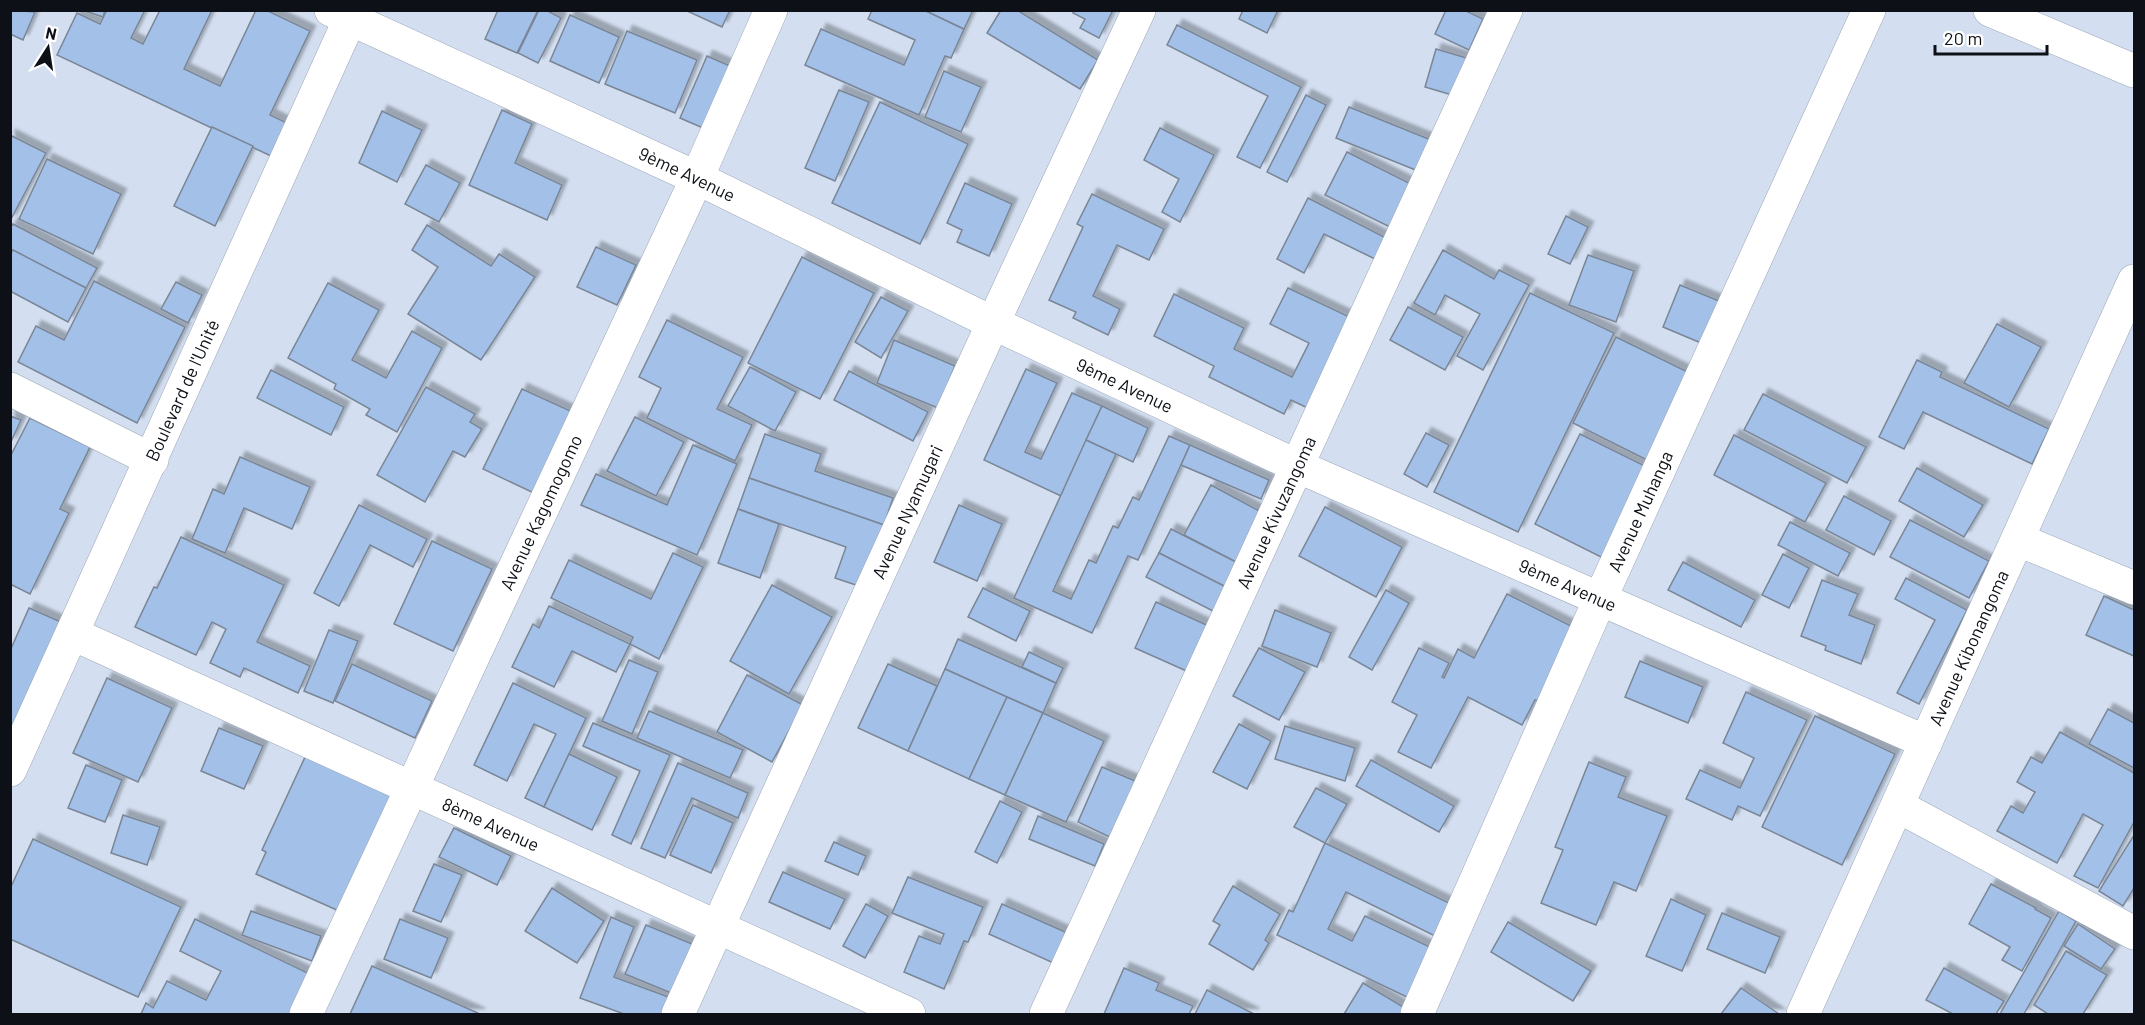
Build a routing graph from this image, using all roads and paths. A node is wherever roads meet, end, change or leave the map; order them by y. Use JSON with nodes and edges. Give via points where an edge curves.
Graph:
{"nodes":[{"id":1,"x":771,"y":10,"type":"edge"},
{"id":2,"x":1138,"y":10,"type":"edge"},
{"id":3,"x":1506,"y":10,"type":"edge"},
{"id":4,"x":1869,"y":10,"type":"edge"},
{"id":5,"x":1990,"y":10,"type":"edge"},
{"id":6,"x":345,"y":14,"type":"edge"},
{"id":7,"x":2134,"y":71,"type":"edge"},
{"id":8,"x":697,"y":178,"type":"junction"},
{"id":9,"x":2134,"y":281,"type":"edge"},
{"id":10,"x":993,"y":323,"type":"junction"},
{"id":11,"x":10,"y":389,"type":"edge"},
{"id":12,"x":152,"y":460,"type":"junction"},
{"id":13,"x":1297,"y":466,"type":"junction"},
{"id":14,"x":2019,"y":540,"type":"junction"},
{"id":15,"x":2134,"y":588,"type":"edge"},
{"id":16,"x":1600,"y":599,"type":"junction"},
{"id":17,"x":72,"y":633,"type":"junction"},
{"id":18,"x":1926,"y":742,"type":"junction"},
{"id":19,"x":10,"y":770,"type":"edge"},
{"id":20,"x":413,"y":789,"type":"junction"},
{"id":21,"x":1898,"y":806,"type":"junction"},
{"id":22,"x":717,"y":926,"type":"junction"},
{"id":23,"x":2134,"y":933,"type":"edge"},
{"id":24,"x":306,"y":1014,"type":"edge"},
{"id":25,"x":678,"y":1014,"type":"edge"},
{"id":26,"x":909,"y":1014,"type":"edge"},
{"id":27,"x":1046,"y":1014,"type":"edge"},
{"id":28,"x":1417,"y":1014,"type":"edge"},
{"id":29,"x":1803,"y":1014,"type":"edge"}],
"edges":[{"from":1,"to":8,"type":"street","name":"Avenue Kagomogomo"},
{"from":2,"to":10,"type":"street","name":"Avenue Nyamugari"},
{"from":3,"to":13,"type":"street","name":"Avenue Kivuzangoma"},
{"from":4,"to":16,"type":"street","name":"Avenue Muhanga"},
{"from":5,"to":7,"type":"street"},
{"from":6,"to":8,"type":"street","name":"9ème Avenue"},
{"from":6,"to":12,"type":"street","name":"Boulevard de l'Unité"},
{"from":8,"to":10,"type":"street","name":"9ème Avenue"},
{"from":8,"to":20,"type":"street","name":"Avenue Kagomogomo"},
{"from":9,"to":14,"type":"street","name":"Avenue Kibonangoma"},
{"from":10,"to":13,"type":"street","name":"9ème Avenue"},
{"from":10,"to":22,"type":"street","name":"Avenue Nyamugari"},
{"from":11,"to":12,"type":"street"},
{"from":12,"to":17,"type":"street","name":"Boulevard de l'Unité"},
{"from":13,"to":16,"type":"street","name":"9ème Avenue"},
{"from":13,"to":27,"type":"street","name":"Avenue Kivuzangoma"},
{"from":14,"to":15,"type":"street"},
{"from":14,"to":18,"type":"street","name":"Avenue Kibonangoma"},
{"from":16,"to":18,"type":"street","name":"9ème Avenue"},
{"from":16,"to":28,"type":"street","name":"Avenue Muhanga"},
{"from":17,"to":19,"type":"street","name":"Boulevard de l'Unité"},
{"from":17,"to":20,"type":"street","name":"8ème Avenue"},
{"from":18,"to":21,"type":"street","name":"Avenue Kibonangoma"},
{"from":20,"to":22,"type":"street","name":"8ème Avenue"},
{"from":20,"to":24,"type":"street","name":"Avenue Kagomogomo"},
{"from":21,"to":23,"type":"street"},
{"from":21,"to":29,"type":"street","name":"Avenue Kibonangoma"},
{"from":22,"to":25,"type":"street","name":"Avenue Nyamugari"},
{"from":22,"to":26,"type":"street","name":"8ème Avenue"}]}
